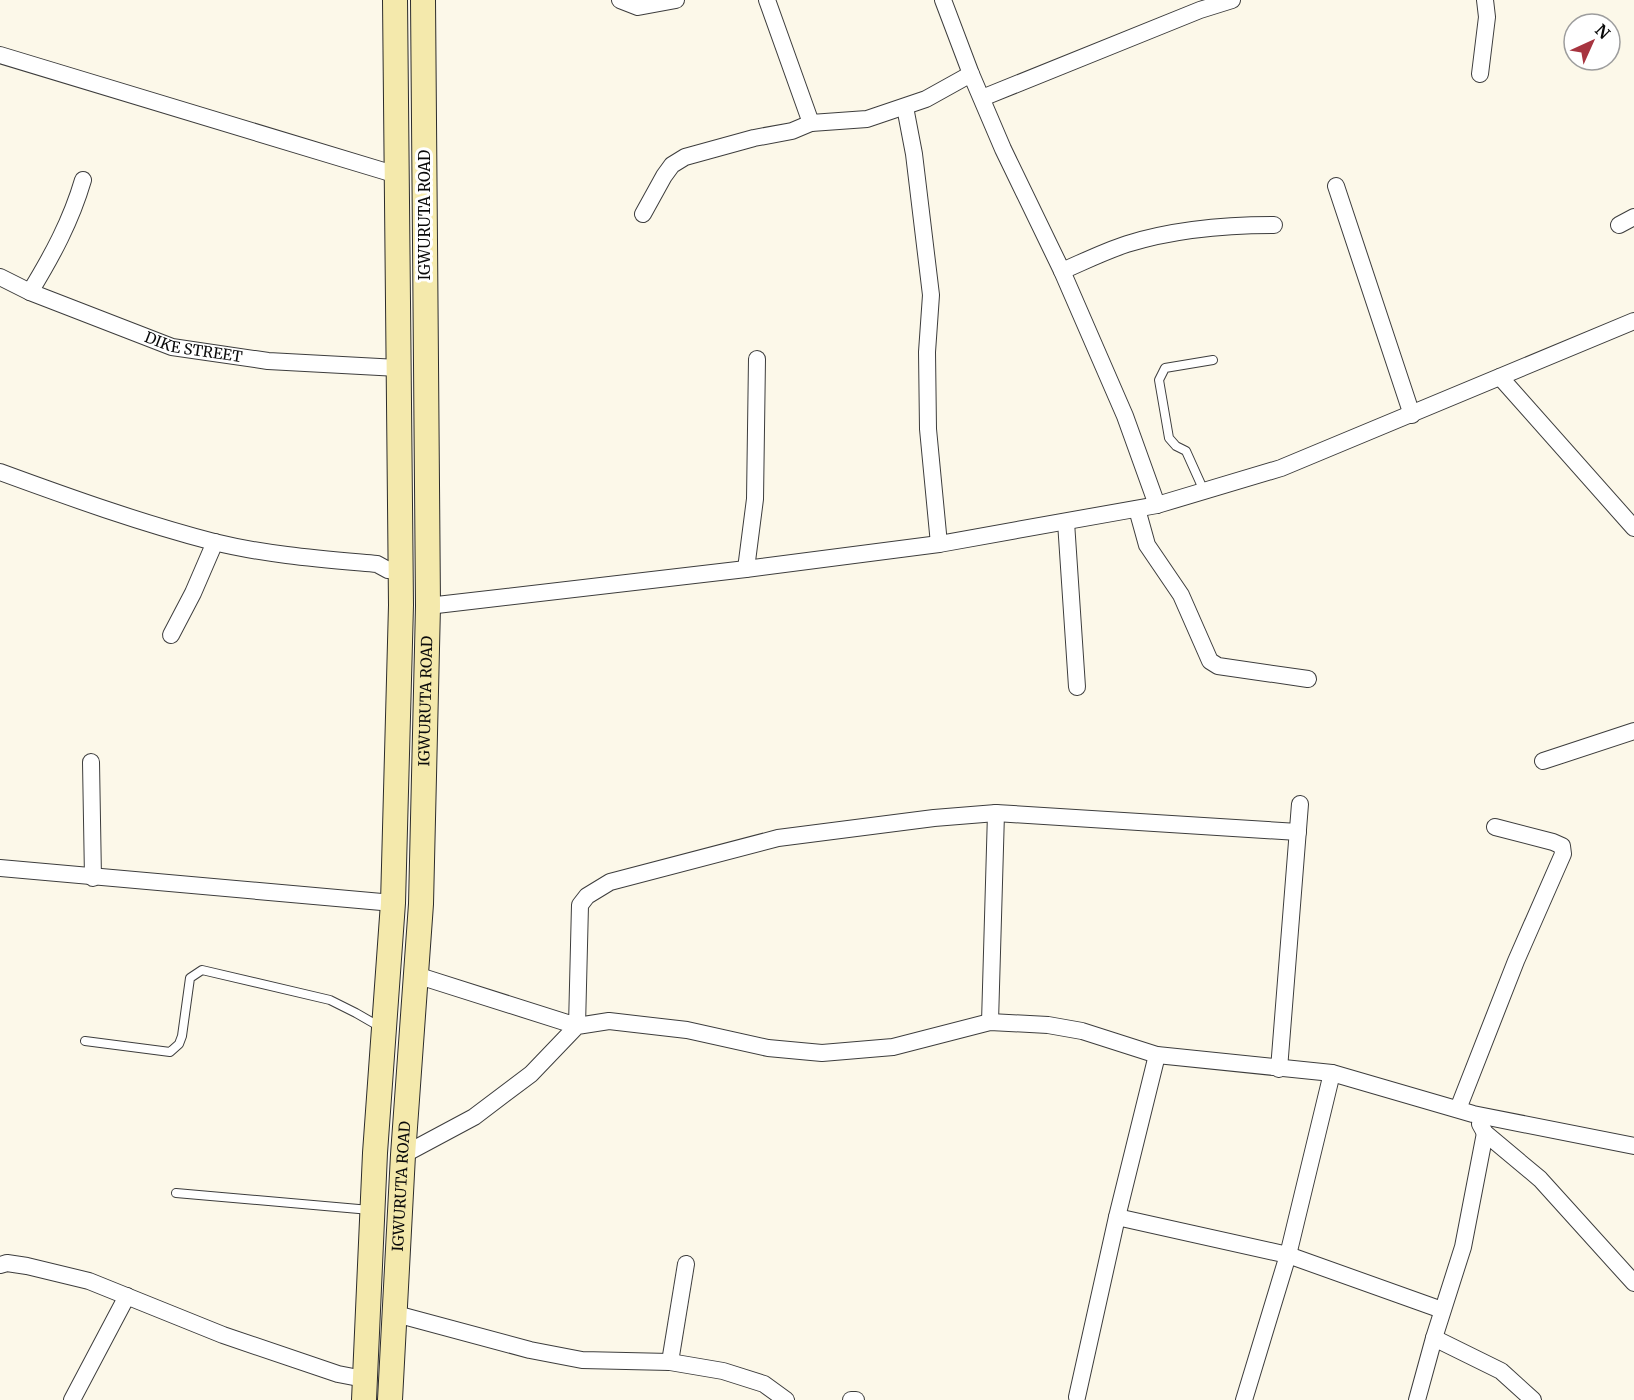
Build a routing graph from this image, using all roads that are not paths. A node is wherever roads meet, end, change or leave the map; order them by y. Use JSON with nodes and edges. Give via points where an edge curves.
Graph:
{"nodes":[{"id":1,"x":395,"y":0,"type":"edge"},
{"id":2,"x":423,"y":0,"type":"edge"},
{"id":3,"x":620,"y":0,"type":"edge"},
{"id":4,"x":676,"y":0,"type":"edge"},
{"id":5,"x":767,"y":0,"type":"edge"},
{"id":6,"x":943,"y":0,"type":"edge"},
{"id":7,"x":1232,"y":0,"type":"edge"},
{"id":8,"x":1485,"y":0,"type":"edge"},
{"id":9,"x":0,"y":55,"type":"edge"},
{"id":10,"x":971,"y":74,"type":"junction"},
{"id":11,"x":1480,"y":74,"type":"dead end"},
{"id":12,"x":982,"y":98,"type":"junction"},
{"id":13,"x":904,"y":107,"type":"junction"},
{"id":14,"x":811,"y":123,"type":"junction"},
{"id":15,"x":397,"y":175,"type":"junction"},
{"id":16,"x":83,"y":180,"type":"dead end"},
{"id":17,"x":1336,"y":186,"type":"dead end"},
{"id":18,"x":643,"y":214,"type":"dead end"},
{"id":19,"x":1634,"y":217,"type":"edge"},
{"id":20,"x":1275,"y":225,"type":"dead end"},
{"id":21,"x":1619,"y":225,"type":"dead end"},
{"id":22,"x":1062,"y":271,"type":"junction"},
{"id":23,"x":0,"y":277,"type":"edge"},
{"id":24,"x":30,"y":292,"type":"junction"},
{"id":25,"x":1634,"y":321,"type":"edge"},
{"id":26,"x":756,"y":359,"type":"dead end"},
{"id":27,"x":1213,"y":360,"type":"dead end"},
{"id":28,"x":398,"y":368,"type":"junction"},
{"id":29,"x":1500,"y":377,"type":"junction"},
{"id":30,"x":1412,"y":415,"type":"junction"},
{"id":31,"x":0,"y":472,"type":"edge"},
{"id":32,"x":1204,"y":491,"type":"junction"},
{"id":33,"x":1157,"y":505,"type":"junction"},
{"id":34,"x":1137,"y":509,"type":"junction"},
{"id":35,"x":1066,"y":522,"type":"junction"},
{"id":36,"x":1634,"y":528,"type":"edge"},
{"id":37,"x":215,"y":542,"type":"junction"},
{"id":38,"x":939,"y":544,"type":"junction"},
{"id":39,"x":746,"y":569,"type":"junction"},
{"id":40,"x":400,"y":571,"type":"junction"},
{"id":41,"x":428,"y":606,"type":"junction"},
{"id":42,"x":171,"y":635,"type":"dead end"},
{"id":43,"x":1308,"y":679,"type":"dead end"},
{"id":44,"x":1077,"y":687,"type":"dead end"},
{"id":45,"x":1634,"y":731,"type":"edge"},
{"id":46,"x":1543,"y":761,"type":"dead end"},
{"id":47,"x":91,"y":762,"type":"dead end"},
{"id":48,"x":1300,"y":804,"type":"dead end"},
{"id":49,"x":996,"y":813,"type":"junction"},
{"id":50,"x":1495,"y":827,"type":"dead end"},
{"id":51,"x":1298,"y":832,"type":"junction"},
{"id":52,"x":0,"y":868,"type":"edge"},
{"id":53,"x":93,"y":878,"type":"junction"},
{"id":54,"x":393,"y":903,"type":"junction"},
{"id":55,"x":416,"y":975,"type":"junction"},
{"id":56,"x":990,"y":1022,"type":"junction"},
{"id":57,"x":577,"y":1026,"type":"junction"},
{"id":58,"x":384,"y":1030,"type":"junction"},
{"id":59,"x":86,"y":1041,"type":"dead end"},
{"id":60,"x":1157,"y":1054,"type":"junction"},
{"id":61,"x":1279,"y":1069,"type":"junction"},
{"id":62,"x":1332,"y":1073,"type":"junction"},
{"id":63,"x":1465,"y":1111,"type":"junction"},
{"id":64,"x":1485,"y":1133,"type":"junction"},
{"id":65,"x":1632,"y":1141,"type":"edge"},
{"id":66,"x":403,"y":1155,"type":"junction"},
{"id":67,"x":176,"y":1193,"type":"dead end"},
{"id":68,"x":373,"y":1210,"type":"junction"},
{"id":69,"x":1117,"y":1216,"type":"junction"},
{"id":70,"x":1288,"y":1255,"type":"junction"},
{"id":71,"x":686,"y":1264,"type":"dead end"},
{"id":72,"x":0,"y":1265,"type":"edge"},
{"id":73,"x":1634,"y":1283,"type":"edge"},
{"id":74,"x":127,"y":1296,"type":"junction"},
{"id":75,"x":1442,"y":1310,"type":"junction"},
{"id":76,"x":396,"y":1314,"type":"junction"},
{"id":77,"x":1434,"y":1338,"type":"junction"},
{"id":78,"x":670,"y":1362,"type":"junction"},
{"id":79,"x":364,"y":1389,"type":"edge"},
{"id":80,"x":1515,"y":1393,"type":"edge"},
{"id":81,"x":1077,"y":1397,"type":"dead end"},
{"id":82,"x":72,"y":1400,"type":"edge"},
{"id":83,"x":390,"y":1400,"type":"edge"},
{"id":84,"x":786,"y":1400,"type":"edge"},
{"id":85,"x":851,"y":1400,"type":"edge"},
{"id":86,"x":856,"y":1400,"type":"edge"},
{"id":87,"x":1244,"y":1400,"type":"edge"},
{"id":88,"x":1417,"y":1400,"type":"edge"},
{"id":89,"x":1533,"y":1400,"type":"edge"}],
"edges":[{"from":1,"to":15,"type":"main road","name":"IGWURUTA ROAD"},
{"from":2,"to":41,"type":"main road","name":"IGWURUTA ROAD"},
{"from":3,"to":4,"type":"street","via":[[638,8]]},
{"from":5,"to":14,"type":"street"},
{"from":6,"to":10,"type":"street"},
{"from":7,"to":12,"type":"street"},
{"from":8,"to":11,"type":"street","via":[[1487,17]]},
{"from":9,"to":15,"type":"street"},
{"from":10,"to":12,"type":"street"},
{"from":10,"to":13,"type":"street"},
{"from":12,"to":22,"type":"street"},
{"from":13,"to":14,"type":"street","via":[[867,119]]},
{"from":13,"to":38,"type":"street","via":[[914,154],[931,295],[928,429]]},
{"from":14,"to":18,"type":"street","via":[[685,157],[672,165]]},
{"from":15,"to":28,"type":"main road","name":"IGWURUTA ROAD"},
{"from":16,"to":24,"type":"street","via":[[60,242]]},
{"from":17,"to":30,"type":"street"},
{"from":19,"to":21,"type":"street"},
{"from":20,"to":22,"type":"street","via":[[1230,225],[1171,232],[1125,244]]},
{"from":22,"to":33,"type":"street","via":[[1125,416]]},
{"from":23,"to":24,"type":"street","name":"DIKE STREET"},
{"from":24,"to":28,"type":"street","name":"DIKE STREET","via":[[172,347],[268,361]]},
{"from":25,"to":29,"type":"street"},
{"from":26,"to":39,"type":"street","via":[[755,500]]},
{"from":27,"to":32,"type":"lane","via":[[1164,368],[1159,380],[1168,438],[1186,451]]},
{"from":28,"to":40,"type":"main road","name":"IGWURUTA ROAD"},
{"from":29,"to":30,"type":"street"},
{"from":29,"to":36,"type":"street"},
{"from":30,"to":32,"type":"street","via":[[1281,468]]},
{"from":31,"to":37,"type":"street","via":[[114,513]]},
{"from":32,"to":33,"type":"street"},
{"from":33,"to":34,"type":"street"},
{"from":34,"to":35,"type":"street"},
{"from":34,"to":43,"type":"street","via":[[1147,544],[1181,595],[1210,661],[1218,666]]},
{"from":35,"to":38,"type":"street"},
{"from":35,"to":44,"type":"street"},
{"from":37,"to":40,"type":"street","via":[[300,558],[377,564]]},
{"from":37,"to":42,"type":"street"},
{"from":38,"to":39,"type":"street"},
{"from":39,"to":41,"type":"street"},
{"from":40,"to":54,"type":"main road","name":"IGWURUTA ROAD"},
{"from":41,"to":55,"type":"main road","name":"IGWURUTA ROAD"},
{"from":45,"to":46,"type":"street"},
{"from":47,"to":53,"type":"street"},
{"from":48,"to":51,"type":"street"},
{"from":49,"to":51,"type":"street"},
{"from":49,"to":56,"type":"street"},
{"from":49,"to":57,"type":"street","via":[[778,838],[610,882],[580,905]]},
{"from":50,"to":63,"type":"street","via":[[1553,842],[1562,846],[1563,855],[1516,961]]},
{"from":51,"to":61,"type":"street"},
{"from":52,"to":53,"type":"street"},
{"from":53,"to":54,"type":"street"},
{"from":54,"to":58,"type":"main road","name":"IGWURUTA ROAD"},
{"from":55,"to":57,"type":"street"},
{"from":55,"to":66,"type":"main road","name":"IGWURUTA ROAD"},
{"from":56,"to":57,"type":"street","via":[[893,1047],[822,1053],[768,1048],[687,1030],[609,1021]]},
{"from":56,"to":60,"type":"street","via":[[1082,1031]]},
{"from":57,"to":66,"type":"street","via":[[531,1074],[474,1117]]},
{"from":58,"to":59,"type":"lane","via":[[330,1000],[202,970],[190,978],[182,1036],[170,1052]]},
{"from":58,"to":68,"type":"main road","name":"IGWURUTA ROAD"},
{"from":60,"to":61,"type":"street"},
{"from":60,"to":69,"type":"street"},
{"from":61,"to":62,"type":"street"},
{"from":62,"to":63,"type":"street"},
{"from":62,"to":70,"type":"street"},
{"from":63,"to":64,"type":"street"},
{"from":63,"to":65,"type":"street"},
{"from":64,"to":73,"type":"street","via":[[1540,1179]]},
{"from":64,"to":75,"type":"street","via":[[1463,1248]]},
{"from":66,"to":76,"type":"main road","name":"IGWURUTA ROAD"},
{"from":67,"to":68,"type":"lane"},
{"from":68,"to":79,"type":"main road","name":"IGWURUTA ROAD"},
{"from":69,"to":70,"type":"street"},
{"from":69,"to":81,"type":"street"},
{"from":70,"to":75,"type":"street"},
{"from":70,"to":87,"type":"street"},
{"from":71,"to":78,"type":"street"},
{"from":72,"to":74,"type":"street","via":[[27,1266],[89,1281]]},
{"from":74,"to":79,"type":"street","via":[[223,1335],[338,1374]]},
{"from":74,"to":82,"type":"street"},
{"from":75,"to":77,"type":"street"},
{"from":76,"to":78,"type":"street","via":[[582,1360]]},
{"from":76,"to":83,"type":"main road","name":"IGWURUTA ROAD"},
{"from":77,"to":80,"type":"street","via":[[1501,1371]]},
{"from":77,"to":88,"type":"street"},
{"from":78,"to":84,"type":"street","via":[[723,1371],[765,1384]]},
{"from":80,"to":89,"type":"street"},
{"from":85,"to":86,"type":"street"}]}
